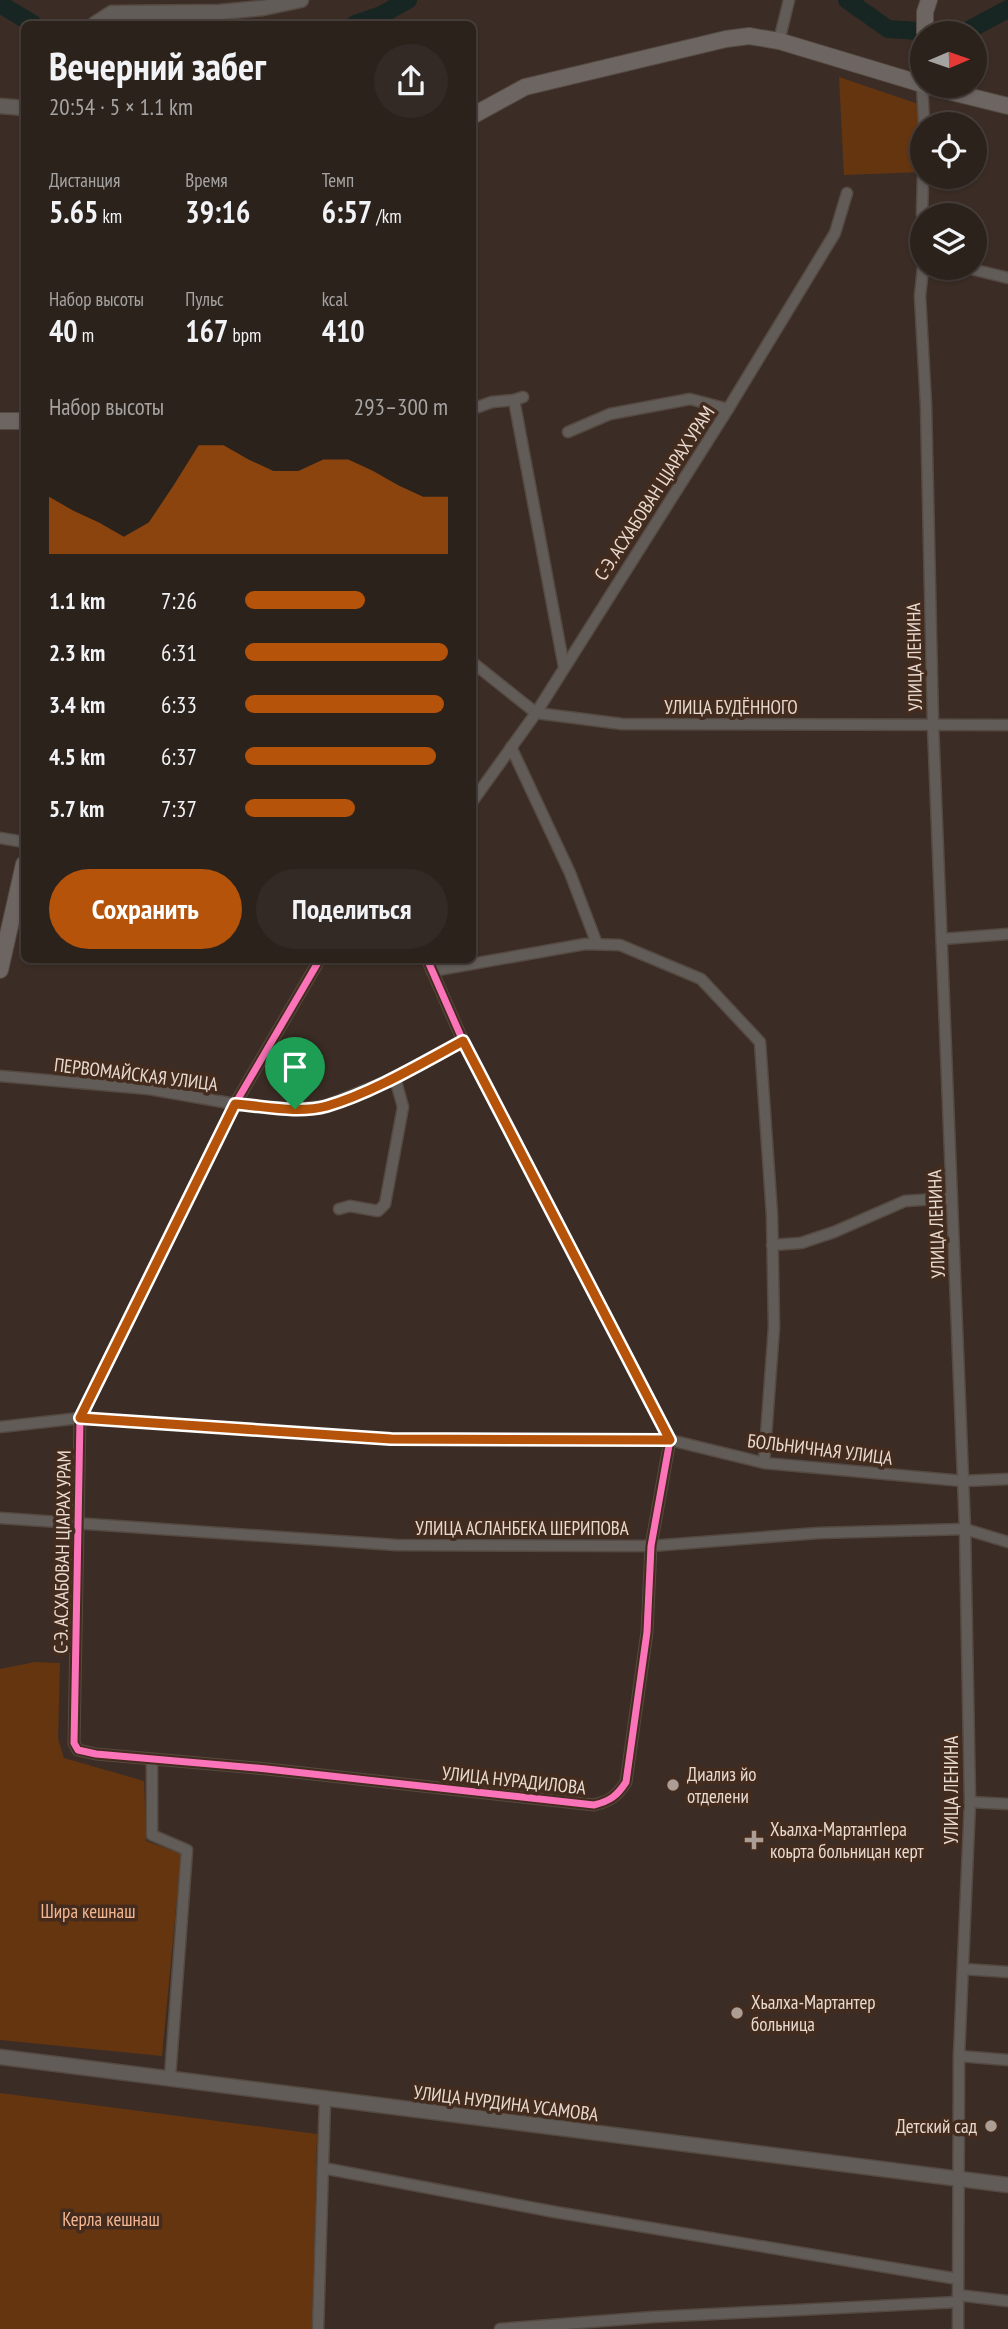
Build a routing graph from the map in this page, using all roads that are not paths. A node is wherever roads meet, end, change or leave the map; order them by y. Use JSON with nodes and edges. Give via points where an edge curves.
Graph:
{"nodes":[{"id":1,"x":302,"y":0,"type":"edge"},
{"id":2,"x":789,"y":0,"type":"edge"},
{"id":3,"x":100,"y":21,"type":"edge"},
{"id":4,"x":779,"y":41,"type":"junction"},
{"id":5,"x":910,"y":80,"type":"edge"},
{"id":6,"x":976,"y":98,"type":"edge"},
{"id":7,"x":0,"y":106,"type":"edge"},
{"id":8,"x":1008,"y":106,"type":"edge"},
{"id":9,"x":21,"y":108,"type":"edge"},
{"id":10,"x":476,"y":114,"type":"edge"},
{"id":11,"x":847,"y":193,"type":"dead end"},
{"id":12,"x":987,"y":273,"type":"edge"},
{"id":13,"x":1008,"y":278,"type":"edge"},
{"id":14,"x":922,"y":280,"type":"edge"},
{"id":15,"x":476,"y":408,"type":"edge"},
{"id":16,"x":728,"y":409,"type":"junction"},
{"id":17,"x":0,"y":421,"type":"edge"},
{"id":18,"x":21,"y":421,"type":"edge"},
{"id":19,"x":568,"y":432,"type":"dead end"},
{"id":20,"x":476,"y":665,"type":"edge"},
{"id":21,"x":564,"y":667,"type":"junction"},
{"id":22,"x":536,"y":713,"type":"junction"},
{"id":23,"x":933,"y":724,"type":"junction"},
{"id":24,"x":1008,"y":725,"type":"edge"},
{"id":25,"x":511,"y":747,"type":"junction"},
{"id":26,"x":476,"y":796,"type":"edge"},
{"id":27,"x":0,"y":838,"type":"edge"},
{"id":28,"x":21,"y":842,"type":"edge"},
{"id":29,"x":21,"y":885,"type":"edge"},
{"id":30,"x":1008,"y":934,"type":"edge"},
{"id":31,"x":942,"y":939,"type":"junction"},
{"id":32,"x":597,"y":944,"type":"junction"},
{"id":33,"x":318,"y":963,"type":"edge"},
{"id":34,"x":428,"y":963,"type":"edge"},
{"id":35,"x":0,"y":970,"type":"edge"},
{"id":36,"x":432,"y":971,"type":"junction"},
{"id":37,"x":463,"y":1041,"type":"junction"},
{"id":38,"x":0,"y":1076,"type":"edge"},
{"id":39,"x":395,"y":1077,"type":"junction"},
{"id":40,"x":235,"y":1104,"type":"junction"},
{"id":41,"x":952,"y":1198,"type":"junction"},
{"id":42,"x":339,"y":1209,"type":"dead end"},
{"id":43,"x":772,"y":1245,"type":"junction"},
{"id":44,"x":80,"y":1418,"type":"junction"},
{"id":45,"x":0,"y":1427,"type":"edge"},
{"id":46,"x":670,"y":1440,"type":"junction"},
{"id":47,"x":764,"y":1463,"type":"junction"},
{"id":48,"x":1008,"y":1479,"type":"edge"},
{"id":49,"x":963,"y":1481,"type":"junction"},
{"id":50,"x":0,"y":1518,"type":"edge"},
{"id":51,"x":77,"y":1522,"type":"junction"},
{"id":52,"x":965,"y":1530,"type":"junction"},
{"id":53,"x":1008,"y":1542,"type":"edge"},
{"id":54,"x":651,"y":1546,"type":"junction"},
{"id":55,"x":152,"y":1759,"type":"junction"},
{"id":56,"x":971,"y":1802,"type":"junction"},
{"id":57,"x":1008,"y":1804,"type":"edge"},
{"id":58,"x":963,"y":1969,"type":"junction"},
{"id":59,"x":1008,"y":1972,"type":"edge"},
{"id":60,"x":959,"y":2056,"type":"junction"},
{"id":61,"x":0,"y":2057,"type":"edge"},
{"id":62,"x":1008,"y":2060,"type":"edge"},
{"id":63,"x":170,"y":2077,"type":"junction"},
{"id":64,"x":325,"y":2099,"type":"junction"},
{"id":65,"x":323,"y":2168,"type":"junction"},
{"id":66,"x":958,"y":2179,"type":"junction"},
{"id":67,"x":1008,"y":2185,"type":"edge"},
{"id":68,"x":958,"y":2279,"type":"junction"},
{"id":69,"x":958,"y":2298,"type":"junction"},
{"id":70,"x":1008,"y":2301,"type":"edge"},
{"id":71,"x":318,"y":2329,"type":"edge"},
{"id":72,"x":500,"y":2329,"type":"edge"},
{"id":73,"x":958,"y":2329,"type":"edge"}],
"edges":[{"from":1,"to":3,"type":"street","via":[[220,12],[112,13]]},
{"from":2,"to":4,"type":"street"},
{"from":4,"to":5,"type":"main road"},
{"from":4,"to":10,"type":"main road","via":[[749,36],[726,39],[538,83]]},
{"from":6,"to":8,"type":"main road"},
{"from":7,"to":9,"type":"street"},
{"from":11,"to":16,"type":"street","name":"С-Э. АСХАБОВАН ЦIАРАХ УРАМ","via":[[835,233]]},
{"from":12,"to":13,"type":"street"},
{"from":14,"to":23,"type":"street","name":"УЛИЦА ЛЕНИНА"},
{"from":15,"to":21,"type":"street","via":[[518,399]]},
{"from":16,"to":19,"type":"street","via":[[690,399],[610,414]]},
{"from":16,"to":21,"type":"street","name":"С-Э. АСХАБОВАН ЦIАРАХ УРАМ"},
{"from":17,"to":18,"type":"main road"},
{"from":20,"to":22,"type":"street"},
{"from":21,"to":22,"type":"street","name":"С-Э. АСХАБОВАН ЦIАРАХ УРАМ"},
{"from":22,"to":23,"type":"street","name":"УЛИЦА БУДЁННОГО","via":[[622,724]]},
{"from":22,"to":25,"type":"street","name":"С-Э. АСХАБОВАН ЦIАРАХ УРАМ"},
{"from":23,"to":24,"type":"street","name":"УЛИЦА БУДЁННОГО"},
{"from":23,"to":31,"type":"street","name":"УЛИЦА ЛЕНИНА"},
{"from":25,"to":26,"type":"street","name":"С-Э. АСХАБОВАН ЦIАРАХ УРАМ"},
{"from":25,"to":32,"type":"street","via":[[570,873]]},
{"from":27,"to":28,"type":"street"},
{"from":29,"to":35,"type":"main road"},
{"from":30,"to":31,"type":"street"},
{"from":31,"to":41,"type":"street","name":"УЛИЦА ЛЕНИНА"},
{"from":32,"to":36,"type":"street"},
{"from":32,"to":43,"type":"street","via":[[620,945],[701,979],[760,1042]]},
{"from":33,"to":40,"type":"street","name":"С-Э. АСХАБОВАН ЦIАРАХ УРАМ"},
{"from":34,"to":36,"type":"street"},
{"from":36,"to":37,"type":"street"},
{"from":37,"to":39,"type":"street","name":"ПЕРВОМАЙСКАЯ УЛИЦА"},
{"from":37,"to":46,"type":"street"},
{"from":38,"to":40,"type":"street","name":"ПЕРВОМАЙСКАЯ УЛИЦА","via":[[149,1089]]},
{"from":39,"to":40,"type":"street","name":"ПЕРВОМАЙСКАЯ УЛИЦА","via":[[326,1106],[295,1109]]},
{"from":39,"to":42,"type":"street","via":[[403,1107],[385,1205],[378,1211],[350,1206]]},
{"from":40,"to":44,"type":"street","name":"С-Э. АСХАБОВАН ЦIАРАХ УРАМ"},
{"from":41,"to":43,"type":"street","via":[[905,1201],[801,1243]]},
{"from":41,"to":49,"type":"street","name":"УЛИЦА ЛЕНИНА"},
{"from":43,"to":47,"type":"street","via":[[774,1328]]},
{"from":44,"to":45,"type":"street","name":"БОЛЬНИЧНАЯ УЛИЦА"},
{"from":44,"to":46,"type":"street","name":"БОЛЬНИЧНАЯ УЛИЦА","via":[[391,1439]]},
{"from":44,"to":51,"type":"street","name":"С-Э. АСХАБОВАН ЦIАРАХ УРАМ"},
{"from":46,"to":47,"type":"street","name":"БОЛЬНИЧНАЯ УЛИЦА"},
{"from":46,"to":54,"type":"street","name":"УЛИЦА НУРАДИЛОВА"},
{"from":47,"to":49,"type":"street","name":"БОЛЬНИЧНАЯ УЛИЦА"},
{"from":48,"to":49,"type":"street","name":"БОЛЬНИЧНАЯ УЛИЦА"},
{"from":49,"to":52,"type":"street","name":"УЛИЦА ЛЕНИНА"},
{"from":50,"to":51,"type":"street","name":"УЛИЦА АСЛАНБЕКА ШЕРИПОВА"},
{"from":51,"to":54,"type":"street","name":"УЛИЦА АСЛАНБЕКА ШЕРИПОВА","via":[[396,1545]]},
{"from":51,"to":55,"type":"street","name":"С-Э. АСХАБОВАН ЦIАРАХ УРАМ","via":[[74,1743],[78,1750],[96,1754]]},
{"from":52,"to":53,"type":"street","name":"УЛИЦА АСЛАНБЕКА ШЕРИПОВА"},
{"from":52,"to":54,"type":"street","name":"УЛИЦА АСЛАНБЕКА ШЕРИПОВА","via":[[818,1532]]},
{"from":52,"to":56,"type":"street","name":"УЛИЦА ЛЕНИНА"},
{"from":54,"to":55,"type":"street","name":"УЛИЦА НУРАДИЛОВА","via":[[647,1632],[626,1782],[609,1801],[577,1804]]},
{"from":55,"to":63,"type":"street","via":[[152,1835],[187,1850]]},
{"from":56,"to":57,"type":"street"},
{"from":56,"to":58,"type":"street","name":"УЛИЦА ЛЕНИНА"},
{"from":58,"to":59,"type":"street"},
{"from":58,"to":60,"type":"street","name":"УЛИЦА ЛЕНИНА"},
{"from":60,"to":62,"type":"street"},
{"from":60,"to":66,"type":"street","name":"УЛИЦА ЛЕНИНА"},
{"from":61,"to":63,"type":"street","name":"УЛИЦА НУРДИНА УСАМОВА"},
{"from":63,"to":64,"type":"street","name":"УЛИЦА НУРДИНА УСАМОВА"},
{"from":64,"to":65,"type":"street"},
{"from":64,"to":66,"type":"street","name":"УЛИЦА НУРДИНА УСАМОВА"},
{"from":65,"to":68,"type":"street"},
{"from":65,"to":71,"type":"street"},
{"from":66,"to":67,"type":"street","name":"УЛИЦА НУРДИНА УСАМОВА"},
{"from":66,"to":68,"type":"street","name":"УЛИЦА ЛЕНИНА"},
{"from":68,"to":69,"type":"street","name":"УЛИЦА ЛЕНИНА"},
{"from":69,"to":70,"type":"street"},
{"from":69,"to":72,"type":"street"},
{"from":69,"to":73,"type":"street","name":"УЛИЦА ЛЕНИНА"}]}
